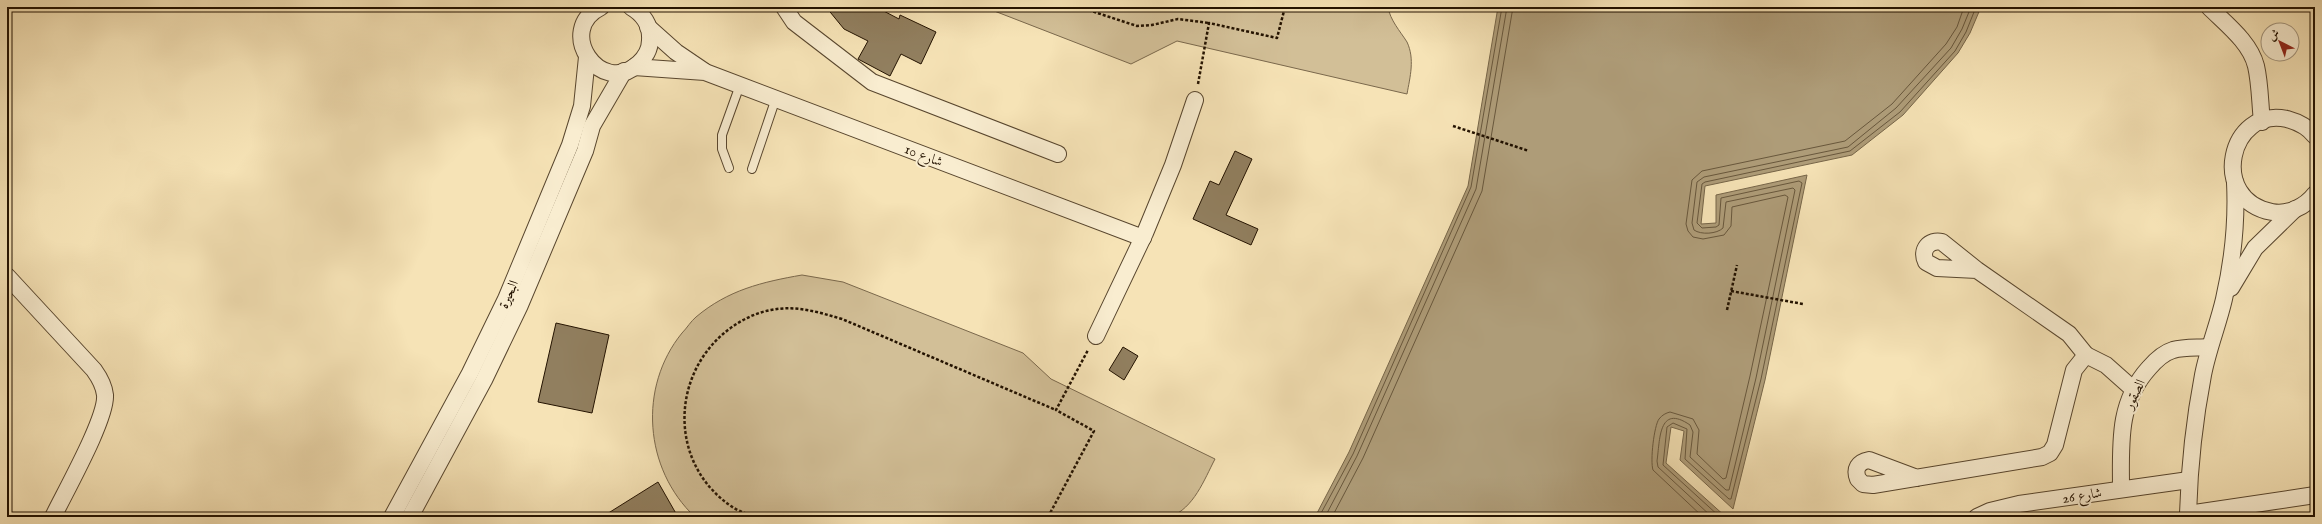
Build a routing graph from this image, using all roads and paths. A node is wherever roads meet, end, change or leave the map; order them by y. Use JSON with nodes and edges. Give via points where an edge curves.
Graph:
{"nodes":[{"id":1,"x":601,"y":7,"type":"edge"},
{"id":2,"x":631,"y":7,"type":"edge"},
{"id":3,"x":784,"y":7,"type":"edge"},
{"id":4,"x":1079,"y":7,"type":"edge"},
{"id":5,"x":1284,"y":7,"type":"edge"},
{"id":6,"x":2209,"y":7,"type":"edge"},
{"id":7,"x":646,"y":18,"type":"edge"},
{"id":8,"x":1209,"y":24,"type":"junction"},
{"id":9,"x":587,"y":57,"type":"junction"},
{"id":10,"x":629,"y":69,"type":"junction"},
{"id":11,"x":705,"y":72,"type":"junction"},
{"id":12,"x":740,"y":85,"type":"junction"},
{"id":13,"x":776,"y":98,"type":"junction"},
{"id":14,"x":1195,"y":100,"type":"joint"},
{"id":15,"x":2262,"y":122,"type":"junction"},
{"id":16,"x":1453,"y":126,"type":"dead end"},
{"id":17,"x":2315,"y":136,"type":"edge"},
{"id":18,"x":1529,"y":151,"type":"dead end"},
{"id":19,"x":1058,"y":154,"type":"dead end"},
{"id":20,"x":729,"y":168,"type":"dead end"},
{"id":21,"x":752,"y":169,"type":"dead end"},
{"id":22,"x":2235,"y":182,"type":"junction"},
{"id":23,"x":2315,"y":194,"type":"edge"},
{"id":24,"x":2295,"y":209,"type":"junction"},
{"id":25,"x":1143,"y":238,"type":"junction"},
{"id":26,"x":1737,"y":265,"type":"dead end"},
{"id":27,"x":1977,"y":270,"type":"dead end"},
{"id":28,"x":7,"y":276,"type":"edge"},
{"id":29,"x":1731,"y":291,"type":"dead end"},
{"id":30,"x":2224,"y":300,"type":"junction"},
{"id":31,"x":1803,"y":304,"type":"dead end"},
{"id":32,"x":1727,"y":310,"type":"dead end"},
{"id":33,"x":1096,"y":336,"type":"joint"},
{"id":34,"x":2209,"y":347,"type":"junction"},
{"id":35,"x":2086,"y":355,"type":"junction"},
{"id":36,"x":2134,"y":389,"type":"junction"},
{"id":37,"x":1056,"y":410,"type":"junction"},
{"id":38,"x":1917,"y":478,"type":"dead end"},
{"id":39,"x":2189,"y":480,"type":"junction"},
{"id":40,"x":2121,"y":489,"type":"junction"},
{"id":41,"x":2315,"y":495,"type":"edge"},
{"id":42,"x":2188,"y":516,"type":"edge"},
{"id":43,"x":53,"y":517,"type":"edge"},
{"id":44,"x":392,"y":517,"type":"edge"},
{"id":45,"x":410,"y":517,"type":"edge"},
{"id":46,"x":756,"y":517,"type":"edge"},
{"id":47,"x":1048,"y":517,"type":"edge"},
{"id":48,"x":1977,"y":517,"type":"edge"}],
"edges":[{"from":1,"to":9,"type":"street","via":[[590,15],[582,30],[581,41]]},
{"from":2,"to":7,"type":"street","name":"شارع 10"},
{"from":3,"to":19,"type":"street","via":[[794,22],[872,82]]},
{"from":4,"to":8,"type":"path","via":[[1137,26],[1178,19]]},
{"from":5,"to":8,"type":"path","via":[[1277,38]]},
{"from":6,"to":15,"type":"street","via":[[2236,34],[2251,54],[2256,65]]},
{"from":7,"to":10,"type":"street","name":"البحيرة","via":[[650,42],[647,52]]},
{"from":7,"to":11,"type":"street","name":"شارع 10","via":[[676,52]]},
{"from":8,"to":14,"type":"path"},
{"from":9,"to":10,"type":"street","name":"شارع 10","via":[[603,70]]},
{"from":9,"to":44,"type":"street","name":"البحيرة","via":[[578,121],[506,299],[470,373]]},
{"from":10,"to":11,"type":"street","name":"شارع 10"},
{"from":10,"to":45,"type":"street","name":"البحيرة","via":[[592,126],[585,151],[520,305],[484,380]]},
{"from":11,"to":12,"type":"street","name":"شارع 10"},
{"from":12,"to":13,"type":"street","name":"شارع 10"},
{"from":12,"to":20,"type":"lane","via":[[722,135],[722,149]]},
{"from":13,"to":21,"type":"lane"},
{"from":13,"to":25,"type":"street","name":"شارع 10"},
{"from":14,"to":25,"type":"street","via":[[1173,165]]},
{"from":15,"to":17,"type":"street","via":[[2273,119],[2293,121],[2303,125]]},
{"from":15,"to":22,"type":"street","via":[[2238,141],[2232,161]]},
{"from":16,"to":18,"type":"path"},
{"from":22,"to":24,"type":"street","via":[[2254,206],[2274,212]]},
{"from":22,"to":30,"type":"street","via":[[2237,217]]},
{"from":23,"to":24,"type":"street","via":[[2304,205]]},
{"from":24,"to":30,"type":"street","via":[[2255,248]]},
{"from":25,"to":33,"type":"street"},
{"from":26,"to":32,"type":"path"},
{"from":27,"to":35,"type":"street","via":[[2069,334]]},
{"from":28,"to":43,"type":"street","via":[[94,370],[105,395],[101,418]]},
{"from":29,"to":31,"type":"path"},
{"from":30,"to":34,"type":"street"},
{"from":33,"to":37,"type":"path"},
{"from":34,"to":36,"type":"street","name":"الصقور","via":[[2168,352],[2151,366]]},
{"from":34,"to":39,"type":"street"},
{"from":35,"to":36,"type":"street","via":[[2106,365]]},
{"from":35,"to":38,"type":"street","via":[[2074,370],[2055,444],[2050,453],[2042,457]]},
{"from":36,"to":40,"type":"street","name":"الصقور","via":[[2122,419]]},
{"from":37,"to":46,"type":"path","via":[[842,320],[807,308],[770,310],[736,323],[708,347],[690,379],[683,416],[689,452],[706,484],[734,508]]},
{"from":37,"to":47,"type":"path","via":[[1094,431]]},
{"from":39,"to":40,"type":"street","name":"شارع 26"},
{"from":39,"to":42,"type":"street"},
{"from":40,"to":48,"type":"street","name":"شارع 26","via":[[2019,504]]},
{"from":41,"to":42,"type":"street"}]}
